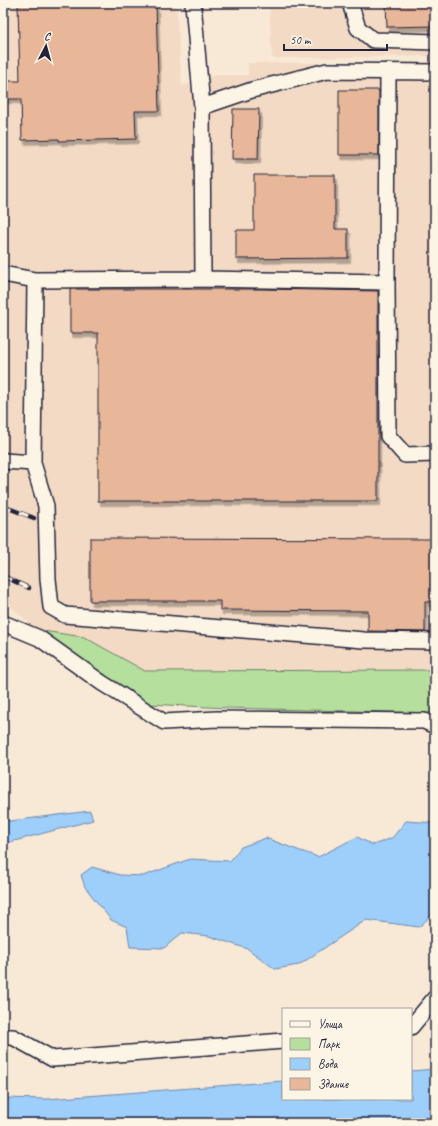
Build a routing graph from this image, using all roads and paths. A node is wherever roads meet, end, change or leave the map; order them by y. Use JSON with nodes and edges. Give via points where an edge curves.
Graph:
{"nodes":[{"id":1,"x":193,"y":3,"type":"edge"},
{"id":2,"x":350,"y":3,"type":"edge"},
{"id":3,"x":435,"y":42,"type":"edge"},
{"id":4,"x":388,"y":71,"type":"junction"},
{"id":5,"x":435,"y":72,"type":"edge"},
{"id":6,"x":202,"y":107,"type":"junction"},
{"id":7,"x":3,"y":274,"type":"edge"},
{"id":8,"x":203,"y":279,"type":"junction"},
{"id":9,"x":35,"y":280,"type":"junction"},
{"id":10,"x":387,"y":282,"type":"junction"},
{"id":11,"x":435,"y":454,"type":"edge"},
{"id":12,"x":3,"y":460,"type":"edge"},
{"id":13,"x":33,"y":464,"type":"junction"},
{"id":14,"x":3,"y":623,"type":"edge"},
{"id":15,"x":435,"y":641,"type":"edge"},
{"id":16,"x":435,"y":726,"type":"edge"},
{"id":17,"x":435,"y":998,"type":"edge"},
{"id":18,"x":412,"y":1026,"type":"edge"},
{"id":19,"x":3,"y":1037,"type":"edge"},
{"id":20,"x":282,"y":1041,"type":"edge"}],
"edges":[{"from":1,"to":6,"type":"lane"},
{"from":2,"to":3,"type":"lane","via":[[358,28],[373,40]]},
{"from":4,"to":5,"type":"lane"},
{"from":4,"to":6,"type":"lane","via":[[327,70],[252,90]]},
{"from":4,"to":10,"type":"lane"},
{"from":6,"to":8,"type":"lane"},
{"from":7,"to":9,"type":"lane"},
{"from":8,"to":9,"type":"lane"},
{"from":8,"to":10,"type":"lane"},
{"from":9,"to":13,"type":"lane"},
{"from":10,"to":11,"type":"lane","via":[[388,436],[405,455]]},
{"from":12,"to":13,"type":"lane"},
{"from":13,"to":15,"type":"lane","via":[[46,506],[51,607],[65,615],[364,640]]},
{"from":14,"to":16,"type":"lane","via":[[39,638],[102,683],[164,722],[217,719],[424,721]]},
{"from":17,"to":18,"type":"lane"},
{"from":19,"to":20,"type":"lane","via":[[13,1037],[53,1059]]}]}
